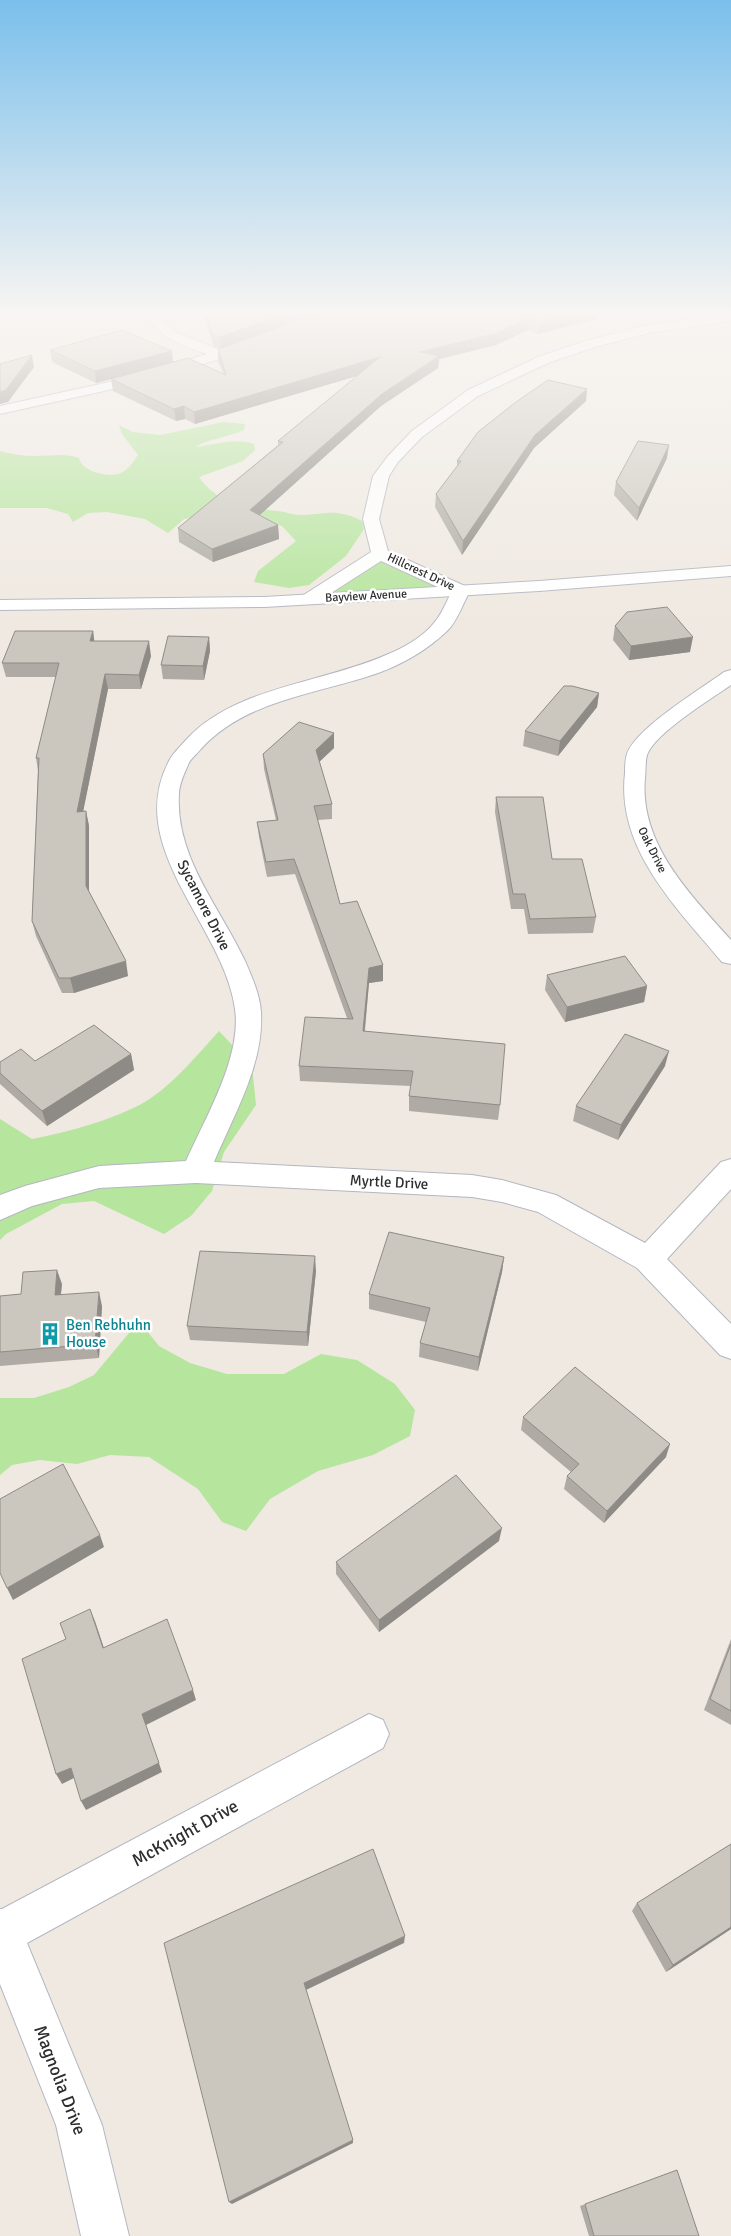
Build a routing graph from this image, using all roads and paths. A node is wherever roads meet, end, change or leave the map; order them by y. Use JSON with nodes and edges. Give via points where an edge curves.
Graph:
{"nodes":[{"id":1,"x":442,"y":415,"type":"edge"},
{"id":2,"x":380,"y":554,"type":"junction"},
{"id":3,"x":731,"y":570,"type":"edge"},
{"id":4,"x":461,"y":591,"type":"junction"},
{"id":5,"x":308,"y":600,"type":"junction"},
{"id":6,"x":0,"y":605,"type":"edge"},
{"id":7,"x":731,"y":676,"type":"edge"},
{"id":8,"x":731,"y":956,"type":"edge"},
{"id":9,"x":731,"y":1170,"type":"edge"},
{"id":10,"x":196,"y":1172,"type":"junction"},
{"id":11,"x":0,"y":1208,"type":"edge"},
{"id":12,"x":648,"y":1259,"type":"junction"},
{"id":13,"x":731,"y":1345,"type":"edge"},
{"id":14,"x":369,"y":1734,"type":"dead end"},
{"id":15,"x":1,"y":1931,"type":"edge"},
{"id":16,"x":105,"y":2236,"type":"edge"}],
"edges":[{"from":1,"to":2,"type":"street","name":"Hillcrest Drive","via":[[417,434],[381,476],[371,519]]},
{"from":2,"to":4,"type":"street","name":"Hillcrest Drive"},
{"from":2,"to":5,"type":"street","name":"Hillcrest Drive"},
{"from":3,"to":4,"type":"street","name":"Bayview Avenue"},
{"from":4,"to":5,"type":"street","name":"Bayview Avenue"},
{"from":4,"to":10,"type":"street","name":"Sycamore Drive","via":[[456,606],[442,627],[426,641],[376,667],[271,698],[228,716],[197,737],[178,762],[166,799],[168,832],[195,893],[216,926],[237,970],[248,1009],[245,1057]]},
{"from":5,"to":6,"type":"street","name":"Bayview Avenue"},
{"from":7,"to":8,"type":"street","name":"Oak Drive","via":[[657,729],[637,754],[633,792],[638,823],[673,889]]},
{"from":9,"to":12,"type":"street"},
{"from":10,"to":11,"type":"street","name":"Myrtle Drive","via":[[99,1178],[25,1197]]},
{"from":10,"to":12,"type":"street","name":"Myrtle Drive","via":[[472,1186],[502,1191],[546,1204]]},
{"from":12,"to":13,"type":"street","name":"Myrtle Drive"},
{"from":14,"to":15,"type":"street","name":"McKnight Drive"},
{"from":15,"to":16,"type":"street","name":"Magnolia Drive","via":[[79,2125]]}]}
